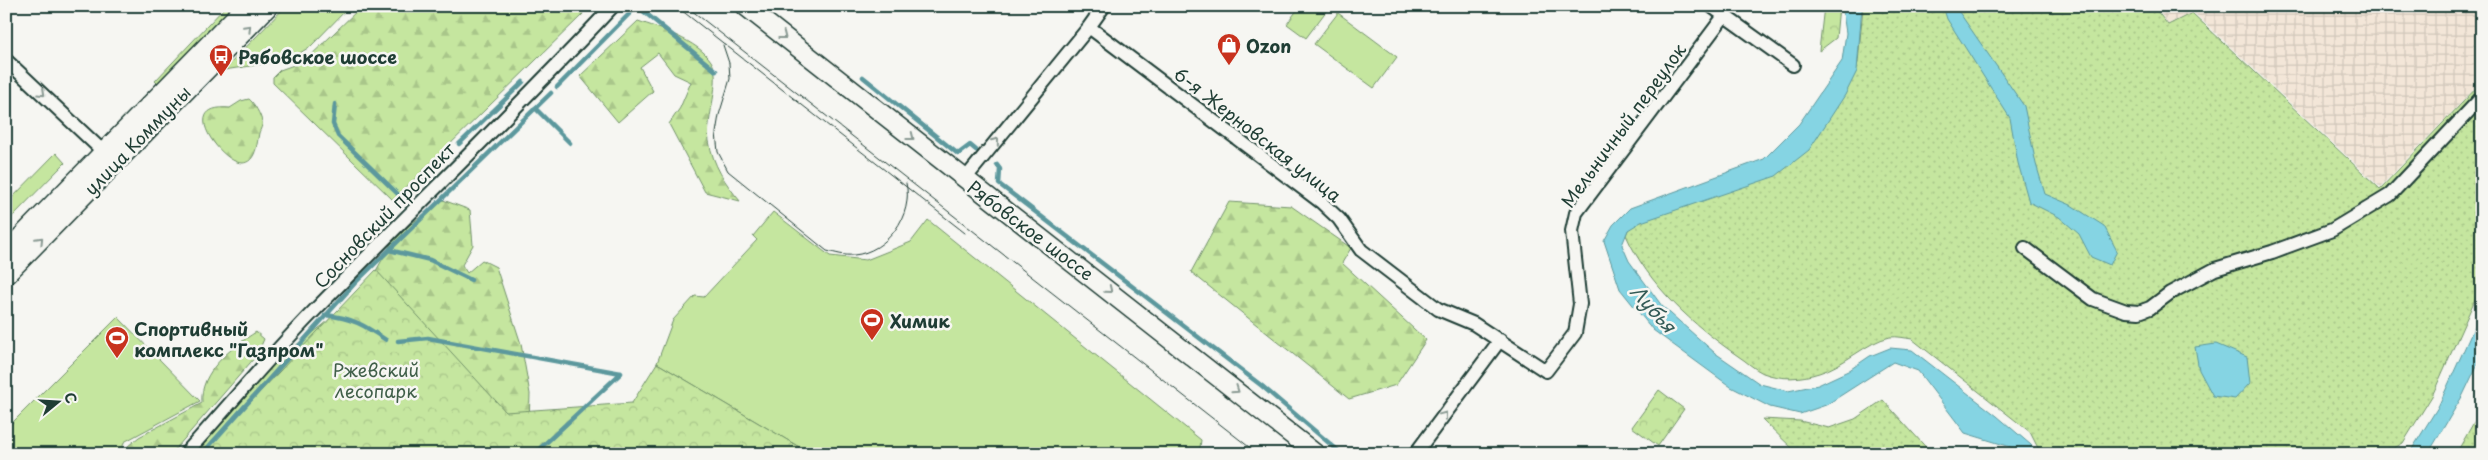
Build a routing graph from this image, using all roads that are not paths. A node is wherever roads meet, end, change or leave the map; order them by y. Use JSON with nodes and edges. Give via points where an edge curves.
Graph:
{"nodes":[{"id":1,"x":246,"y":6,"type":"edge"},
{"id":2,"x":269,"y":6,"type":"edge"},
{"id":3,"x":613,"y":6,"type":"edge"},
{"id":4,"x":745,"y":6,"type":"edge"},
{"id":5,"x":1104,"y":6,"type":"edge"},
{"id":6,"x":1711,"y":6,"type":"edge"},
{"id":7,"x":1724,"y":16,"type":"junction"},
{"id":8,"x":1089,"y":27,"type":"junction"},
{"id":9,"x":6,"y":60,"type":"edge"},
{"id":10,"x":1792,"y":65,"type":"dead end"},
{"id":11,"x":2482,"y":97,"type":"edge"},
{"id":12,"x":110,"y":157,"type":"junction"},
{"id":13,"x":965,"y":179,"type":"junction"},
{"id":14,"x":2025,"y":248,"type":"dead end"},
{"id":15,"x":6,"y":252,"type":"edge"},
{"id":16,"x":6,"y":275,"type":"edge"},
{"id":17,"x":1500,"y":340,"type":"junction"},
{"id":18,"x":1546,"y":371,"type":"joint"},
{"id":19,"x":186,"y":454,"type":"edge"},
{"id":20,"x":1316,"y":454,"type":"edge"},
{"id":21,"x":1415,"y":454,"type":"edge"}],
"edges":[{"from":1,"to":12,"type":"main road","name":"улица Коммуны"},
{"from":12,"to":2,"type":"main road","name":"улица Коммуны","one_way":true},
{"from":3,"to":19,"type":"street","name":"Сосновский проспект","via":[[545,79],[312,313]]},
{"from":4,"to":13,"type":"main road","name":"Рябовское шоссе","one_way":true},
{"from":5,"to":8,"type":"street"},
{"from":6,"to":7,"type":"street"},
{"from":7,"to":10,"type":"street"},
{"from":7,"to":18,"type":"street","name":"Мельничный переулок","via":[[1576,214],[1572,231],[1580,304],[1575,333]]},
{"from":13,"to":8,"type":"street","one_way":true},
{"from":8,"to":17,"type":"street","name":"6-я Жерновская улица","via":[[1321,202],[1339,219],[1362,250],[1438,309],[1474,324]]},
{"from":9,"to":12,"type":"street","one_way":true},
{"from":11,"to":14,"type":"street","via":[[2390,195],[2332,230],[2214,270],[2139,312],[2126,311],[2093,299]]},
{"from":12,"to":15,"type":"main road","name":"улица Коммуны"},
{"from":16,"to":12,"type":"main road","name":"улица Коммуны","one_way":true},
{"from":13,"to":20,"type":"main road","name":"Рябовское шоссе","one_way":true},
{"from":17,"to":18,"type":"street","name":"6-я Жерновская улица"},
{"from":21,"to":17,"type":"street","one_way":true}]}
